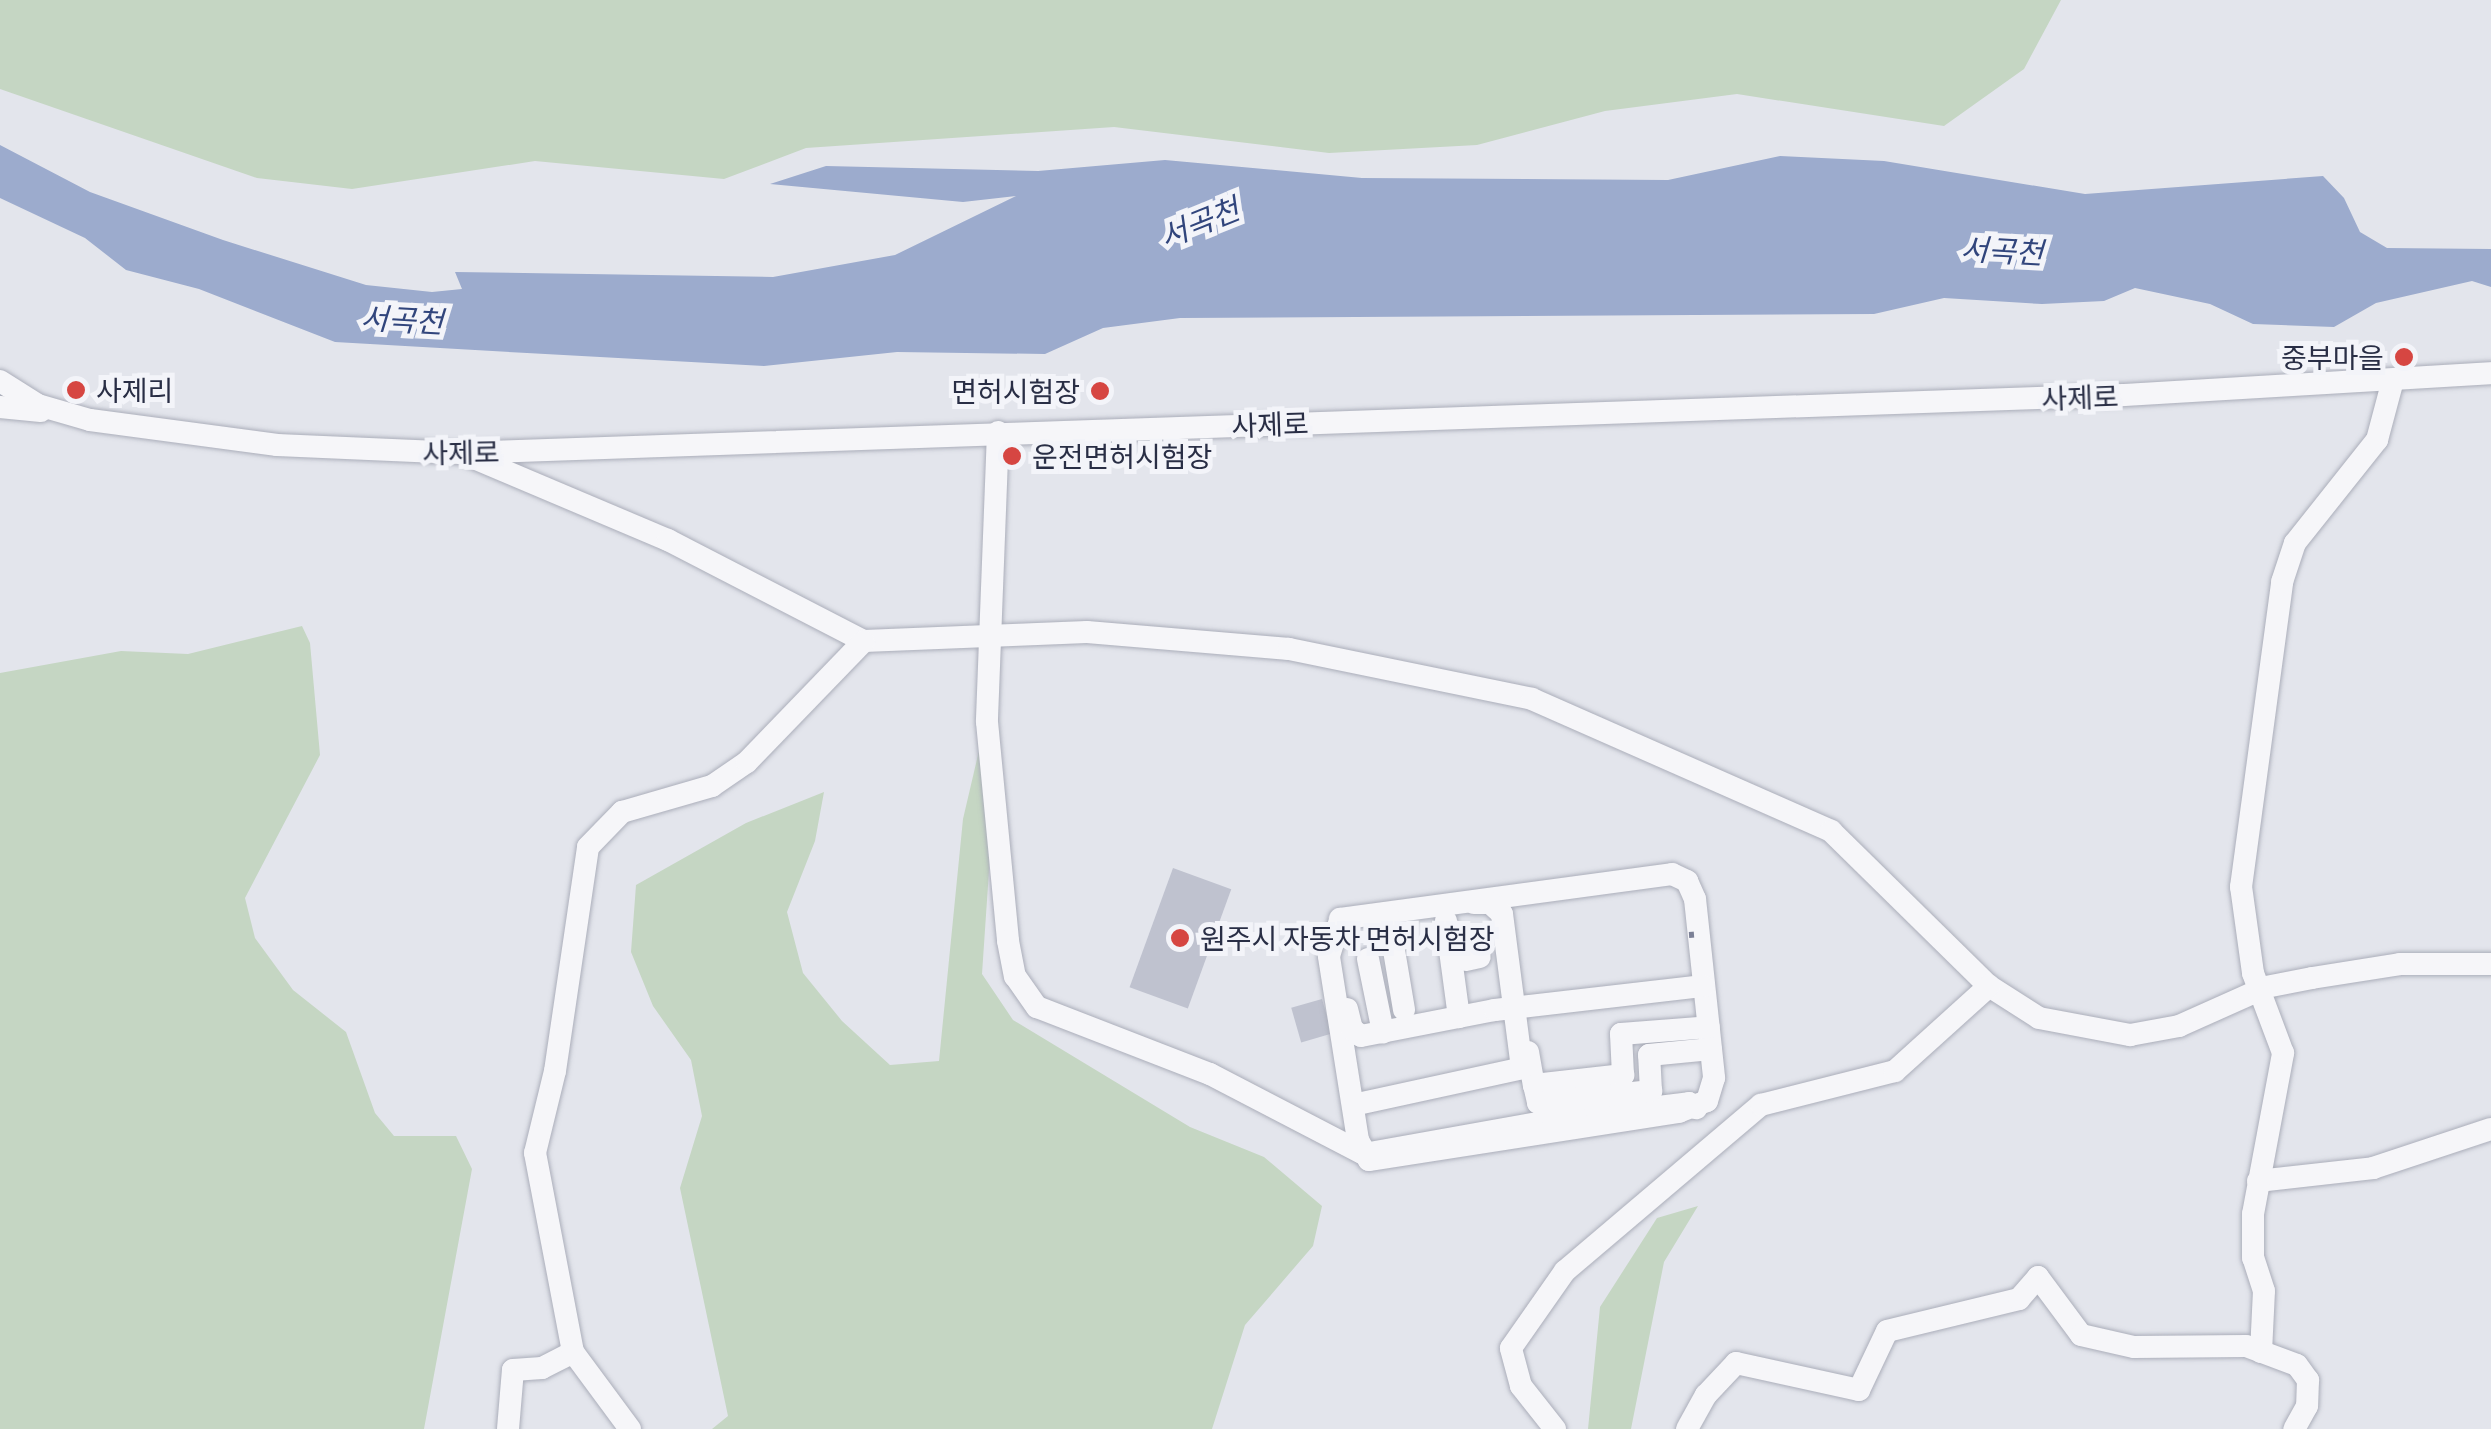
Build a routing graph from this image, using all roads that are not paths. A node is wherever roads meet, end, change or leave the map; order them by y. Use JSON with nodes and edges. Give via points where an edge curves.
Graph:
{"nodes":[{"id":1,"x":2491,"y":373,"type":"edge"},
{"id":2,"x":2393,"y":380,"type":"junction"},
{"id":3,"x":0,"y":381,"type":"edge"},
{"id":4,"x":0,"y":407,"type":"edge"},
{"id":5,"x":60,"y":413,"type":"junction"},
{"id":6,"x":998,"y":432,"type":"junction"},
{"id":7,"x":462,"y":453,"type":"junction"},
{"id":8,"x":991,"y":640,"type":"junction"},
{"id":9,"x":864,"y":641,"type":"junction"},
{"id":10,"x":1388,"y":914,"type":"junction"},
{"id":11,"x":1457,"y":939,"type":"junction"},
{"id":12,"x":2491,"y":964,"type":"edge"},
{"id":13,"x":1365,"y":970,"type":"dead end"},
{"id":14,"x":1989,"y":986,"type":"junction"},
{"id":15,"x":1702,"y":990,"type":"junction"},
{"id":16,"x":2261,"y":990,"type":"junction"},
{"id":17,"x":1471,"y":996,"type":"dead end"},
{"id":18,"x":1515,"y":1009,"type":"junction"},
{"id":19,"x":1404,"y":1010,"type":"dead end"},
{"id":20,"x":1460,"y":1017,"type":"junction"},
{"id":21,"x":1384,"y":1032,"type":"junction"},
{"id":22,"x":1710,"y":1038,"type":"junction"},
{"id":23,"x":1534,"y":1085,"type":"junction"},
{"id":24,"x":1357,"y":1099,"type":"junction"},
{"id":25,"x":2491,"y":1128,"type":"edge"},
{"id":26,"x":1367,"y":1157,"type":"junction"},
{"id":27,"x":2258,"y":1182,"type":"junction"},
{"id":28,"x":572,"y":1352,"type":"junction"},
{"id":29,"x":2261,"y":1352,"type":"junction"},
{"id":30,"x":508,"y":1429,"type":"edge"},
{"id":31,"x":630,"y":1429,"type":"edge"},
{"id":32,"x":1555,"y":1429,"type":"edge"},
{"id":33,"x":1687,"y":1429,"type":"edge"},
{"id":34,"x":2294,"y":1429,"type":"edge"}],
"edges":[{"from":1,"to":2,"type":"street","name":"사제로"},
{"from":2,"to":6,"type":"street","name":"사제로"},
{"from":2,"to":16,"type":"street","via":[[2377,440],[2295,543],[2282,582],[2241,887]]},
{"from":3,"to":5,"type":"street","name":"사제로"},
{"from":4,"to":5,"type":"street"},
{"from":5,"to":7,"type":"street","name":"사제로","via":[[277,445]]},
{"from":6,"to":7,"type":"street","name":"사제로"},
{"from":6,"to":8,"type":"street"},
{"from":7,"to":9,"type":"street","via":[[668,540]]},
{"from":8,"to":9,"type":"street"},
{"from":8,"to":14,"type":"street","via":[[1087,632],[1289,649],[1532,700],[1831,832]]},
{"from":8,"to":26,"type":"street","via":[[987,722],[1008,942],[1015,976],[1037,1007],[1210,1074]]},
{"from":9,"to":28,"type":"street","via":[[747,762],[712,786],[622,812],[588,846],[556,1071],[535,1154]]},
{"from":10,"to":11,"type":"street"},
{"from":10,"to":19,"type":"street","via":[[1406,973]]},
{"from":10,"to":21,"type":"street","via":[[1352,921],[1338,943],[1352,1029],[1361,1036]]},
{"from":11,"to":17,"type":"street"},
{"from":11,"to":18,"type":"street","via":[[1486,902],[1502,914]]},
{"from":11,"to":20,"type":"street"},
{"from":12,"to":16,"type":"street","via":[[2400,964]]},
{"from":13,"to":21,"type":"street"},
{"from":14,"to":16,"type":"street","via":[[2039,1018],[2130,1035],[2179,1026]]},
{"from":14,"to":32,"type":"street","via":[[1895,1071],[1760,1105],[1565,1271],[1511,1348],[1522,1386]]},
{"from":15,"to":18,"type":"street"},
{"from":15,"to":18,"type":"street","via":[[1691,902],[1680,881],[1584,888],[1532,894],[1517,904]]},
{"from":15,"to":22,"type":"street"},
{"from":15,"to":24,"type":"street","via":[[1693,892],[1672,874],[1352,912],[1340,918],[1329,944]]},
{"from":16,"to":27,"type":"street","via":[[2282,1053]]},
{"from":18,"to":20,"type":"street"},
{"from":18,"to":23,"type":"street"},
{"from":18,"to":24,"type":"street","via":[[1356,1046]]},
{"from":18,"to":24,"type":"street","via":[[1520,1058]]},
{"from":20,"to":21,"type":"street"},
{"from":22,"to":23,"type":"street","via":[[1622,1034],[1623,1075]]},
{"from":22,"to":23,"type":"street","via":[[1649,1054],[1651,1091],[1538,1103]]},
{"from":22,"to":26,"type":"street","via":[[1714,1088],[1696,1108]]},
{"from":24,"to":26,"type":"street"},
{"from":25,"to":27,"type":"street","via":[[2392,1164]]},
{"from":27,"to":29,"type":"street","via":[[2254,1258],[2264,1292]]},
{"from":28,"to":30,"type":"street","via":[[542,1368],[512,1370]]},
{"from":28,"to":31,"type":"street"},
{"from":29,"to":33,"type":"street","via":[[2134,1347],[2081,1336],[2038,1278],[2019,1299],[1887,1331],[1859,1390],[1736,1362]]},
{"from":29,"to":34,"type":"street","via":[[2297,1365],[2308,1380],[2307,1406]]}]}
